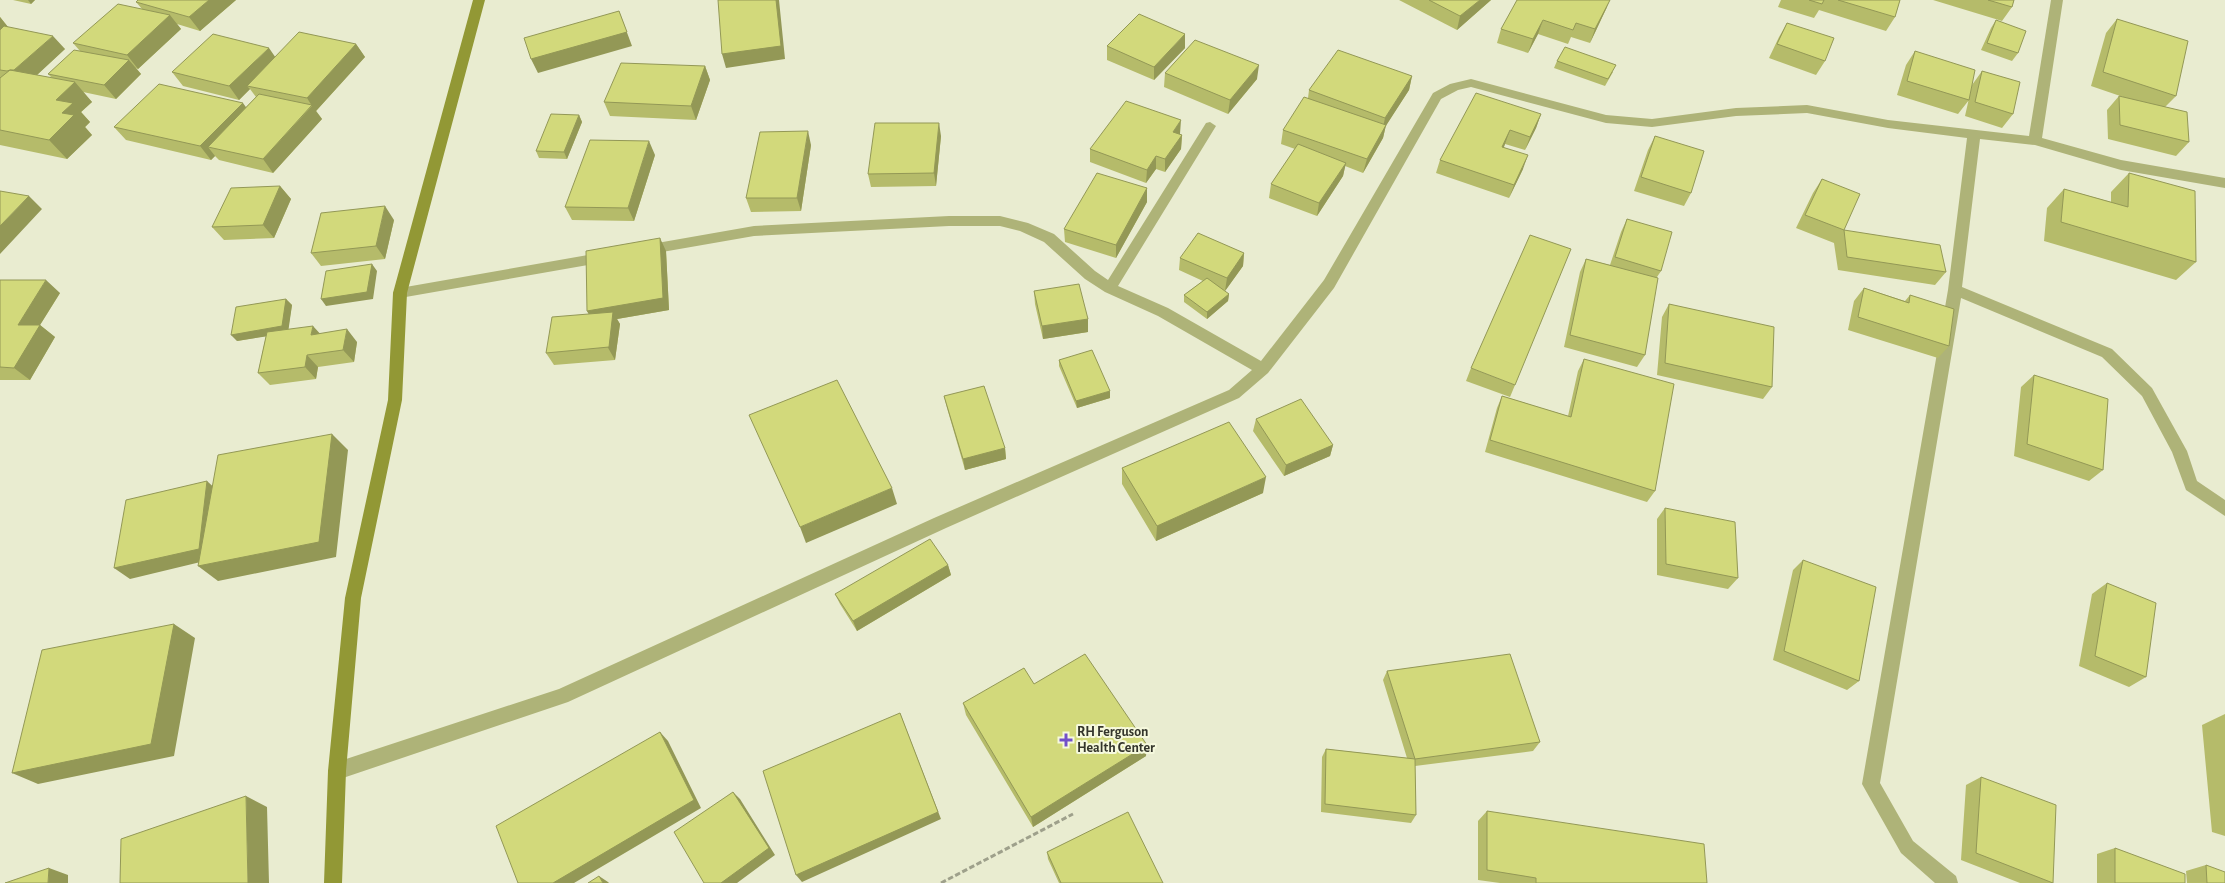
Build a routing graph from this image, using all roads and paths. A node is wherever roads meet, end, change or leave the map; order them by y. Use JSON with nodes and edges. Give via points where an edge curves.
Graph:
{"nodes":[{"id":1,"x":479,"y":0,"type":"edge"},
{"id":2,"x":2057,"y":0,"type":"edge"},
{"id":3,"x":1210,"y":126,"type":"dead end"},
{"id":4,"x":1974,"y":134,"type":"junction"},
{"id":5,"x":2035,"y":140,"type":"junction"},
{"id":6,"x":2225,"y":183,"type":"edge"},
{"id":7,"x":636,"y":252,"type":"edge"},
{"id":8,"x":616,"y":255,"type":"edge"},
{"id":9,"x":1110,"y":288,"type":"junction"},
{"id":10,"x":1955,"y":290,"type":"junction"},
{"id":11,"x":400,"y":293,"type":"junction"},
{"id":12,"x":1263,"y":369,"type":"junction"},
{"id":13,"x":2225,"y":509,"type":"edge"},
{"id":14,"x":337,"y":771,"type":"junction"},
{"id":15,"x":1073,"y":814,"type":"edge"},
{"id":16,"x":334,"y":883,"type":"edge"},
{"id":17,"x":940,"y":883,"type":"edge"},
{"id":18,"x":1949,"y":883,"type":"edge"}],
"edges":[{"from":1,"to":11,"type":"main road"},
{"from":2,"to":5,"type":"street"},
{"from":3,"to":9,"type":"street"},
{"from":4,"to":5,"type":"street"},
{"from":4,"to":10,"type":"street"},
{"from":4,"to":12,"type":"street","via":[[1888,124],[1807,109],[1736,112],[1652,123],[1606,119],[1502,90],[1471,84],[1454,87],[1438,96],[1329,284]]},
{"from":5,"to":6,"type":"street","via":[[2121,165]]},
{"from":7,"to":9,"type":"street","via":[[754,231],[1000,221],[1049,238],[1090,275]]},
{"from":8,"to":11,"type":"street"},
{"from":9,"to":12,"type":"street","via":[[1163,312]]},
{"from":10,"to":13,"type":"street","via":[[2107,353],[2147,392],[2179,451],[2191,485]]},
{"from":10,"to":18,"type":"street","via":[[1871,784],[1907,847]]},
{"from":11,"to":14,"type":"main road","via":[[395,400],[352,598]]},
{"from":12,"to":14,"type":"street","via":[[1234,394],[940,523],[562,696]]},
{"from":14,"to":16,"type":"main road"},
{"from":15,"to":17,"type":"path"}]}
